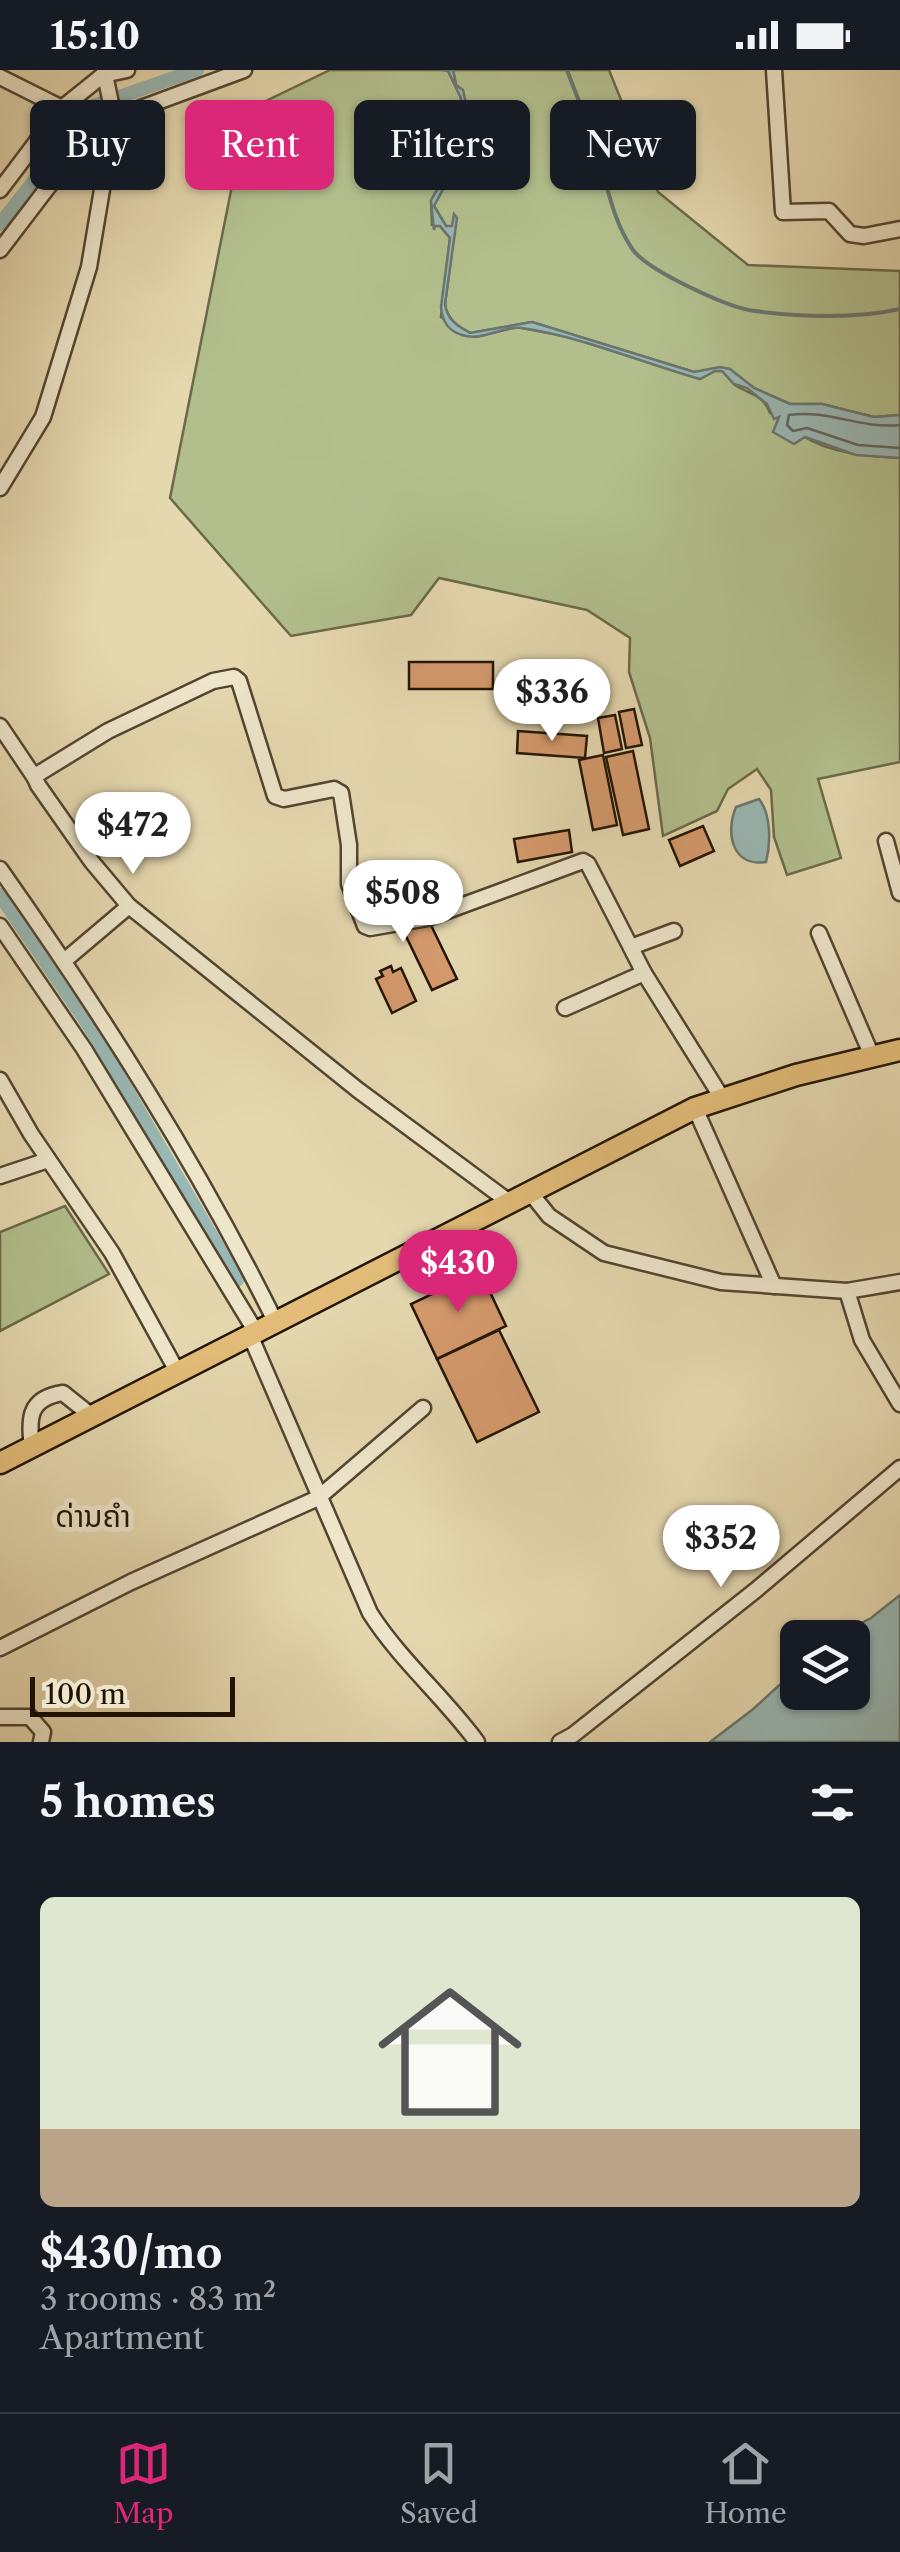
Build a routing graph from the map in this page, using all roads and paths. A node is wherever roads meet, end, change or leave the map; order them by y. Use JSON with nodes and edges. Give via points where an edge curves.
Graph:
{"nodes":[{"id":1,"x":127,"y":70,"type":"edge"},
{"id":2,"x":244,"y":70,"type":"edge"},
{"id":3,"x":774,"y":70,"type":"edge"},
{"id":4,"x":103,"y":72,"type":"edge"},
{"id":5,"x":0,"y":77,"type":"edge"},
{"id":6,"x":46,"y":100,"type":"edge"},
{"id":7,"x":71,"y":100,"type":"edge"},
{"id":8,"x":110,"y":100,"type":"edge"},
{"id":9,"x":163,"y":100,"type":"edge"},
{"id":10,"x":30,"y":150,"type":"edge"},
{"id":11,"x":0,"y":190,"type":"edge"},
{"id":12,"x":46,"y":190,"type":"edge"},
{"id":13,"x":102,"y":190,"type":"edge"},
{"id":14,"x":900,"y":228,"type":"edge"},
{"id":15,"x":0,"y":250,"type":"edge"},
{"id":16,"x":0,"y":488,"type":"edge"},
{"id":17,"x":0,"y":726,"type":"edge"},
{"id":18,"x":36,"y":778,"type":"junction"},
{"id":19,"x":886,"y":841,"type":"dead end"},
{"id":20,"x":0,"y":868,"type":"edge"},
{"id":21,"x":900,"y":893,"type":"edge"},
{"id":22,"x":129,"y":906,"type":"junction"},
{"id":23,"x":0,"y":926,"type":"edge"},
{"id":24,"x":674,"y":931,"type":"dead end"},
{"id":25,"x":820,"y":932,"type":"dead end"},
{"id":26,"x":631,"y":948,"type":"junction"},
{"id":27,"x":64,"y":961,"type":"junction"},
{"id":28,"x":644,"y":973,"type":"junction"},
{"id":29,"x":565,"y":1008,"type":"dead end"},
{"id":30,"x":900,"y":1050,"type":"edge"},
{"id":31,"x":872,"y":1056,"type":"junction"},
{"id":32,"x":0,"y":1080,"type":"edge"},
{"id":33,"x":722,"y":1098,"type":"junction"},
{"id":34,"x":695,"y":1108,"type":"junction"},
{"id":35,"x":48,"y":1160,"type":"junction"},
{"id":36,"x":0,"y":1176,"type":"edge"},
{"id":37,"x":529,"y":1191,"type":"junction"},
{"id":38,"x":508,"y":1201,"type":"junction"},
{"id":39,"x":900,"y":1282,"type":"edge"},
{"id":40,"x":774,"y":1286,"type":"junction"},
{"id":41,"x":846,"y":1291,"type":"junction"},
{"id":42,"x":276,"y":1322,"type":"junction"},
{"id":43,"x":253,"y":1334,"type":"junction"},
{"id":44,"x":178,"y":1373,"type":"junction"},
{"id":45,"x":900,"y":1404,"type":"edge"},
{"id":46,"x":423,"y":1408,"type":"dead end"},
{"id":47,"x":93,"y":1416,"type":"junction"},
{"id":48,"x":32,"y":1447,"type":"junction"},
{"id":49,"x":0,"y":1463,"type":"edge"},
{"id":50,"x":900,"y":1468,"type":"edge"},
{"id":51,"x":318,"y":1498,"type":"junction"},
{"id":52,"x":0,"y":1648,"type":"edge"},
{"id":53,"x":0,"y":1717,"type":"edge"},
{"id":54,"x":42,"y":1742,"type":"edge"},
{"id":55,"x":477,"y":1742,"type":"edge"},
{"id":56,"x":560,"y":1742,"type":"edge"}],
"edges":[{"from":1,"to":4,"type":"street"},
{"from":2,"to":9,"type":"street"},
{"from":3,"to":14,"type":"street","via":[[783,212],[829,211],[850,234],[864,236]]},
{"from":4,"to":7,"type":"street"},
{"from":4,"to":8,"type":"street"},
{"from":5,"to":6,"type":"street"},
{"from":10,"to":11,"type":"street"},
{"from":12,"to":15,"type":"street"},
{"from":13,"to":16,"type":"street","via":[[89,267],[43,418]]},
{"from":17,"to":18,"type":"street"},
{"from":18,"to":22,"type":"street"},
{"from":18,"to":26,"type":"street","via":[[108,731],[234,677],[275,796],[341,793],[349,884],[365,926],[428,918],[583,861]]},
{"from":19,"to":21,"type":"street"},
{"from":20,"to":27,"type":"street"},
{"from":22,"to":27,"type":"street"},
{"from":22,"to":38,"type":"street"},
{"from":23,"to":43,"type":"street","via":[[84,1049]]},
{"from":24,"to":26,"type":"street"},
{"from":25,"to":31,"type":"street"},
{"from":26,"to":28,"type":"street"},
{"from":27,"to":42,"type":"street","via":[[226,1221]]},
{"from":28,"to":29,"type":"street"},
{"from":28,"to":33,"type":"street"},
{"from":30,"to":31,"type":"highway"},
{"from":31,"to":33,"type":"highway"},
{"from":32,"to":35,"type":"street"},
{"from":33,"to":34,"type":"highway"},
{"from":34,"to":37,"type":"highway"},
{"from":34,"to":40,"type":"street"},
{"from":35,"to":36,"type":"street"},
{"from":35,"to":44,"type":"street","via":[[112,1253]]},
{"from":37,"to":38,"type":"highway"},
{"from":37,"to":40,"type":"street","via":[[549,1216],[604,1253],[721,1282]]},
{"from":38,"to":42,"type":"highway"},
{"from":39,"to":41,"type":"street"},
{"from":40,"to":41,"type":"street"},
{"from":41,"to":45,"type":"street","via":[[862,1340]]},
{"from":42,"to":43,"type":"highway"},
{"from":43,"to":44,"type":"highway"},
{"from":43,"to":51,"type":"street"},
{"from":44,"to":47,"type":"highway"},
{"from":46,"to":51,"type":"street"},
{"from":47,"to":48,"type":"highway"},
{"from":47,"to":48,"type":"street","via":[[63,1393],[36,1402],[29,1421]]},
{"from":48,"to":49,"type":"highway"},
{"from":50,"to":56,"type":"street"},
{"from":51,"to":52,"type":"street"},
{"from":51,"to":55,"type":"street","via":[[386,1638]]},
{"from":53,"to":54,"type":"street","via":[[30,1717],[43,1732]]}]}
